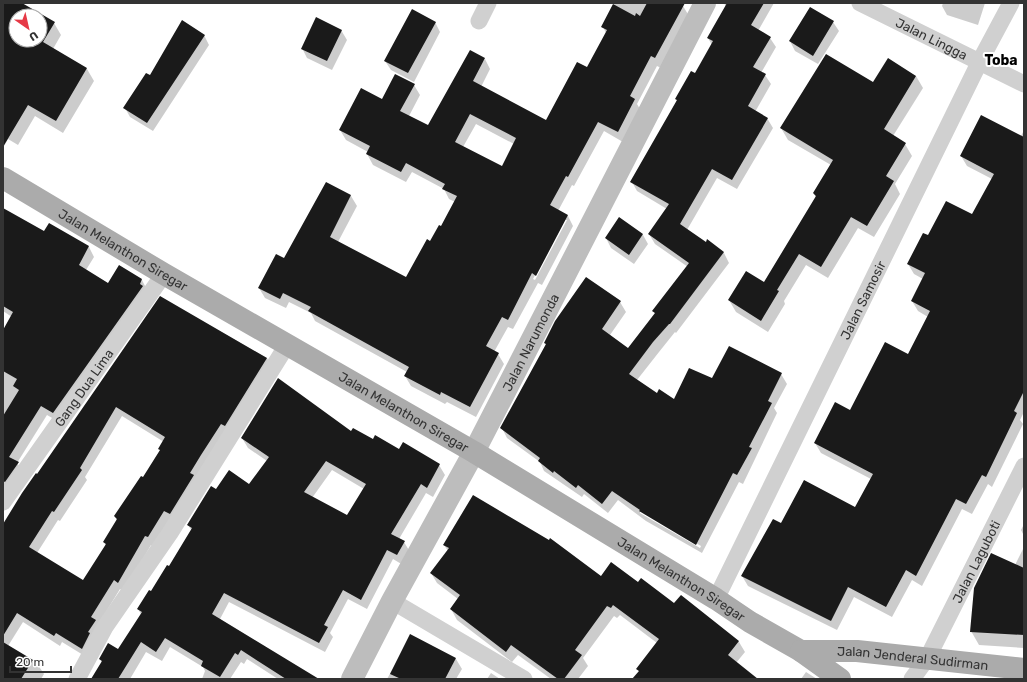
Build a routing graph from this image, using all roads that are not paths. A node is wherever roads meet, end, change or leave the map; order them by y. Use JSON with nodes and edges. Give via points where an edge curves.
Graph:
{"nodes":[{"id":1,"x":488,"y":3,"type":"edge"},
{"id":2,"x":705,"y":3,"type":"edge"},
{"id":3,"x":860,"y":3,"type":"edge"},
{"id":4,"x":1011,"y":3,"type":"edge"},
{"id":5,"x":479,"y":21,"type":"dead end"},
{"id":6,"x":980,"y":61,"type":"junction"},
{"id":7,"x":1024,"y":84,"type":"edge"},
{"id":8,"x":3,"y":178,"type":"edge"},
{"id":9,"x":164,"y":274,"type":"junction"},
{"id":10,"x":287,"y":345,"type":"junction"},
{"id":11,"x":474,"y":452,"type":"junction"},
{"id":12,"x":1024,"y":466,"type":"edge"},
{"id":13,"x":3,"y":502,"type":"edge"},
{"id":14,"x":716,"y":599,"type":"junction"},
{"id":15,"x":392,"y":601,"type":"junction"},
{"id":16,"x":801,"y":651,"type":"junction"},
{"id":17,"x":928,"y":657,"type":"junction"},
{"id":18,"x":1024,"y":669,"type":"edge"},
{"id":19,"x":77,"y":679,"type":"edge"},
{"id":20,"x":352,"y":679,"type":"edge"},
{"id":21,"x":524,"y":679,"type":"edge"},
{"id":22,"x":840,"y":679,"type":"edge"},
{"id":23,"x":912,"y":679,"type":"edge"}],
"edges":[{"from":1,"to":5,"type":"street"},
{"from":2,"to":11,"type":"street","name":"Jalan Narumonda"},
{"from":3,"to":6,"type":"street","name":"Jalan Lingga"},
{"from":4,"to":6,"type":"street","name":"Jalan Samosir"},
{"from":6,"to":7,"type":"street","name":"Jalan Lingga"},
{"from":6,"to":14,"type":"street","name":"Jalan Samosir"},
{"from":8,"to":9,"type":"main road","name":"Jalan Melanthon Siregar"},
{"from":9,"to":10,"type":"main road","name":"Jalan Melanthon Siregar"},
{"from":9,"to":13,"type":"street","name":"Gang Dua Lima"},
{"from":10,"to":11,"type":"main road","name":"Jalan Melanthon Siregar"},
{"from":10,"to":19,"type":"street","via":[[170,533],[104,627]]},
{"from":11,"to":14,"type":"main road","name":"Jalan Melanthon Siregar"},
{"from":11,"to":15,"type":"street","name":"Jalan Narumonda"},
{"from":12,"to":17,"type":"street","name":"Jalan Laguboti"},
{"from":14,"to":16,"type":"main road","name":"Jalan Melanthon Siregar"},
{"from":15,"to":20,"type":"street","name":"Jalan Narumonda"},
{"from":15,"to":21,"type":"street"},
{"from":16,"to":17,"type":"main road","name":"Jalan Jenderal Sudirman","via":[[857,651]]},
{"from":16,"to":22,"type":"main road","name":"Jalan Melanthon Siregar"},
{"from":17,"to":18,"type":"main road","name":"Jalan Jenderal Sudirman"},
{"from":17,"to":23,"type":"street","name":"Jalan Laguboti"}]}
